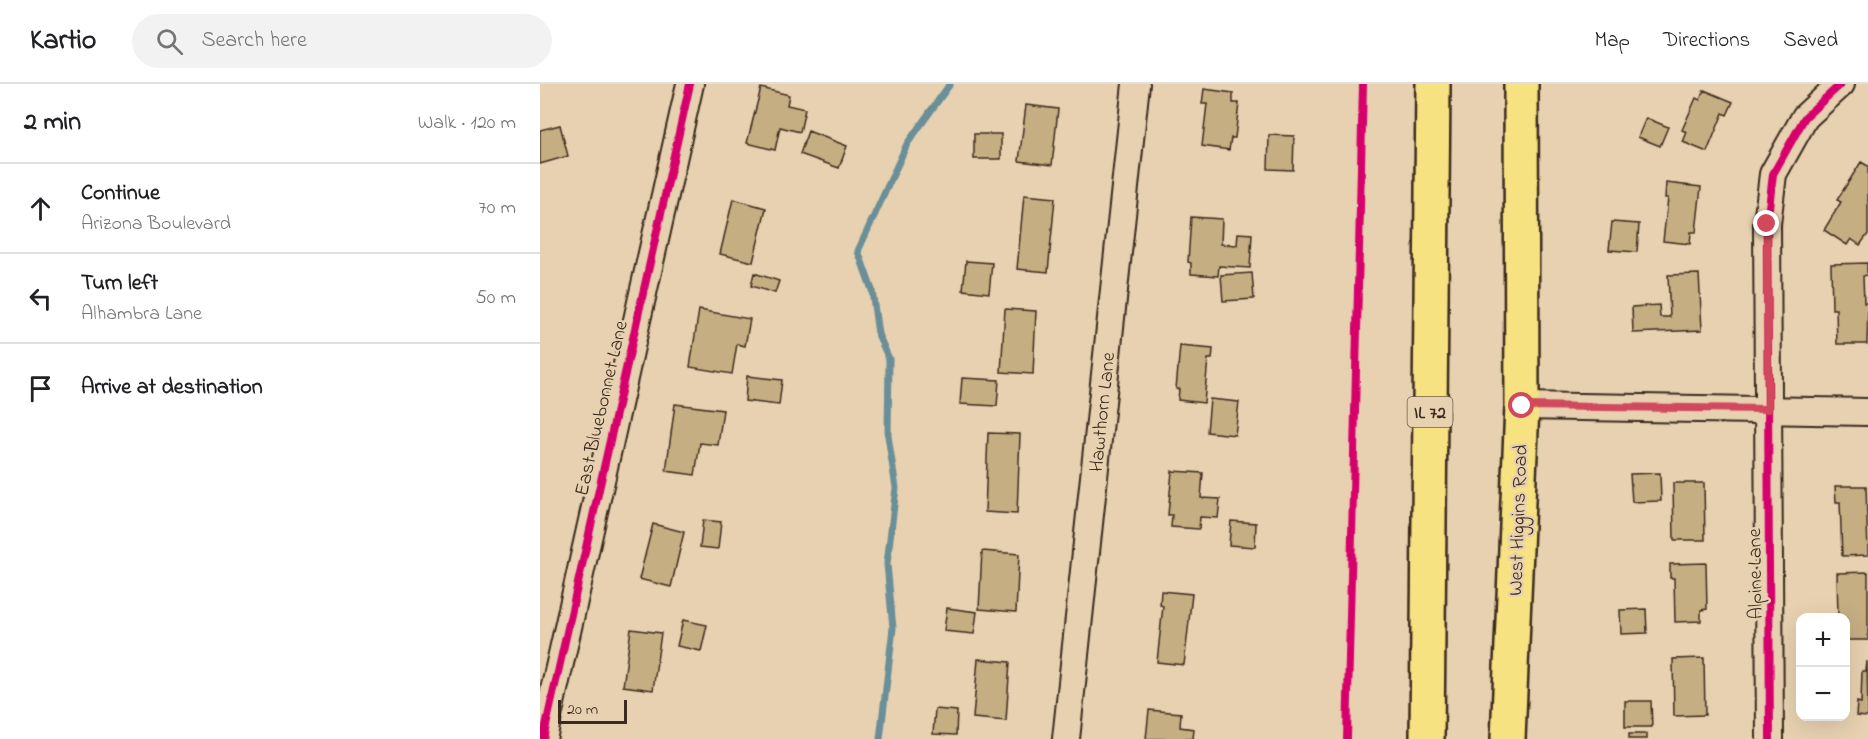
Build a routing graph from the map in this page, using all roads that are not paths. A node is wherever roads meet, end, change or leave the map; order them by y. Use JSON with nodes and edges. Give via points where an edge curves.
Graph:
{"nodes":[{"id":1,"x":690,"y":84,"type":"edge"},
{"id":2,"x":1136,"y":84,"type":"edge"},
{"id":3,"x":1433,"y":84,"type":"edge"},
{"id":4,"x":1521,"y":84,"type":"edge"},
{"id":5,"x":1841,"y":84,"type":"edge"},
{"id":6,"x":1522,"y":406,"type":"junction"},
{"id":7,"x":1768,"y":409,"type":"junction"},
{"id":8,"x":1868,"y":412,"type":"edge"},
{"id":9,"x":543,"y":739,"type":"edge"},
{"id":10,"x":1066,"y":739,"type":"edge"},
{"id":11,"x":1427,"y":739,"type":"edge"},
{"id":12,"x":1508,"y":739,"type":"edge"},
{"id":13,"x":1770,"y":739,"type":"edge"}],
"edges":[{"from":1,"to":9,"type":"street","name":"East Bluebonnet Lane"},
{"from":2,"to":10,"type":"street","name":"Hawthorn Lane"},
{"from":3,"to":11,"type":"main road","number":"IL 72"},
{"from":4,"to":6,"type":"main road","name":"West Higgins Road"},
{"from":5,"to":7,"type":"street","name":"Alpine Lane","via":[[1805,117],[1773,174],[1767,224]]},
{"from":6,"to":7,"type":"street"},
{"from":6,"to":12,"type":"main road","name":"West Higgins Road"},
{"from":7,"to":8,"type":"street"},
{"from":7,"to":13,"type":"street","name":"Alpine Lane"}]}
